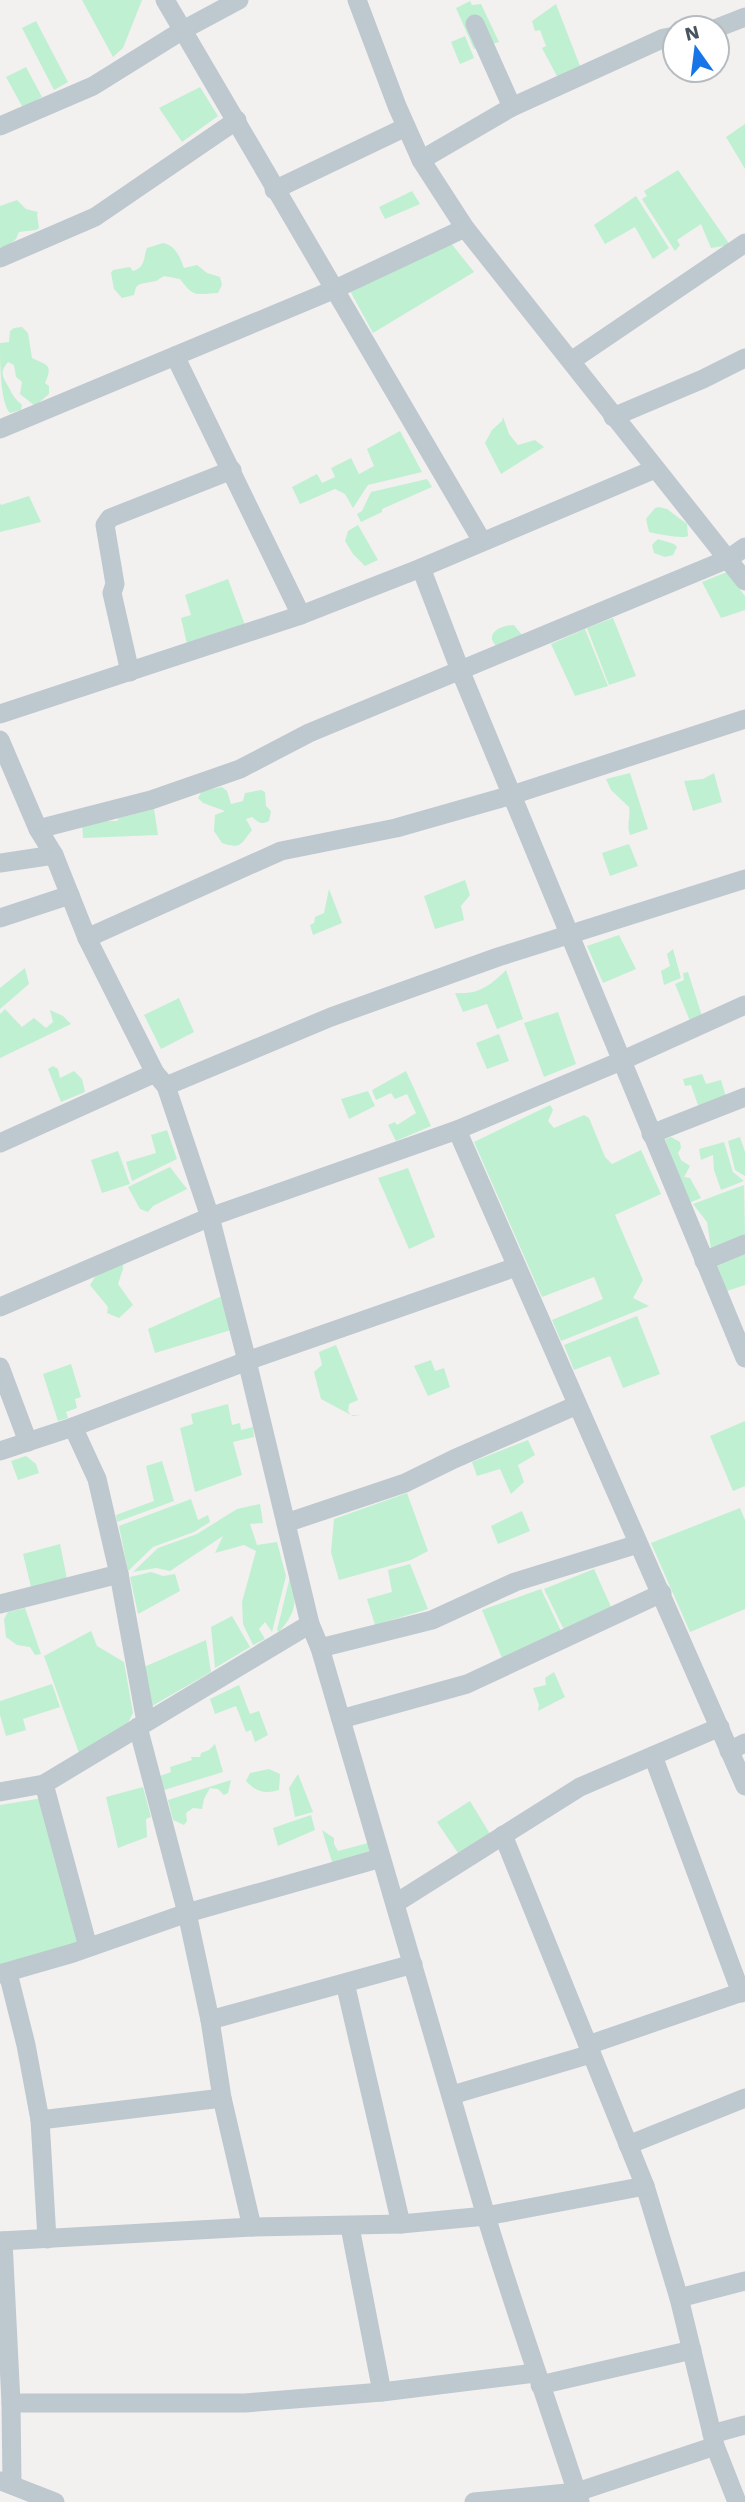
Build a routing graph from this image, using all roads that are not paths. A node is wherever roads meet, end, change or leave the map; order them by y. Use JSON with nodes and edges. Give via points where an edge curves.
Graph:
{"nodes":[{"id":1,"x":165,"y":0,"type":"edge"},
{"id":2,"x":239,"y":0,"type":"edge"},
{"id":3,"x":357,"y":0,"type":"edge"},
{"id":4,"x":475,"y":24,"type":"dead end"},
{"id":5,"x":183,"y":30,"type":"junction"},
{"id":6,"x":661,"y":39,"type":"edge"},
{"id":7,"x":512,"y":107,"type":"junction"},
{"id":8,"x":237,"y":120,"type":"junction"},
{"id":9,"x":0,"y":126,"type":"edge"},
{"id":10,"x":406,"y":127,"type":"junction"},
{"id":11,"x":421,"y":160,"type":"junction"},
{"id":12,"x":274,"y":190,"type":"junction"},
{"id":13,"x":465,"y":228,"type":"junction"},
{"id":14,"x":745,"y":243,"type":"edge"},
{"id":15,"x":0,"y":258,"type":"edge"},
{"id":16,"x":333,"y":290,"type":"junction"},
{"id":17,"x":175,"y":356,"type":"junction"},
{"id":18,"x":745,"y":358,"type":"edge"},
{"id":19,"x":571,"y":361,"type":"junction"},
{"id":20,"x":613,"y":416,"type":"junction"},
{"id":21,"x":0,"y":429,"type":"edge"},
{"id":22,"x":655,"y":469,"type":"junction"},
{"id":23,"x":232,"y":470,"type":"junction"},
{"id":24,"x":482,"y":541,"type":"junction"},
{"id":25,"x":745,"y":547,"type":"edge"},
{"id":26,"x":728,"y":559,"type":"junction"},
{"id":27,"x":421,"y":568,"type":"junction"},
{"id":28,"x":745,"y":581,"type":"edge"},
{"id":29,"x":300,"y":615,"type":"junction"},
{"id":30,"x":460,"y":670,"type":"junction"},
{"id":31,"x":130,"y":672,"type":"junction"},
{"id":32,"x":0,"y":714,"type":"edge"},
{"id":33,"x":745,"y":719,"type":"edge"},
{"id":34,"x":0,"y":740,"type":"edge"},
{"id":35,"x":512,"y":794,"type":"junction"},
{"id":36,"x":38,"y":829,"type":"junction"},
{"id":37,"x":54,"y":855,"type":"junction"},
{"id":38,"x":0,"y":863,"type":"edge"},
{"id":39,"x":745,"y":879,"type":"edge"},
{"id":40,"x":70,"y":895,"type":"junction"},
{"id":41,"x":0,"y":918,"type":"edge"},
{"id":42,"x":569,"y":936,"type":"junction"},
{"id":43,"x":87,"y":939,"type":"junction"},
{"id":44,"x":745,"y":1005,"type":"edge"},
{"id":45,"x":621,"y":1061,"type":"junction"},
{"id":46,"x":161,"y":1080,"type":"junction"},
{"id":47,"x":745,"y":1097,"type":"edge"},
{"id":48,"x":457,"y":1130,"type":"junction"},
{"id":49,"x":651,"y":1134,"type":"junction"},
{"id":50,"x":0,"y":1143,"type":"edge"},
{"id":51,"x":209,"y":1217,"type":"junction"},
{"id":52,"x":745,"y":1244,"type":"edge"},
{"id":53,"x":704,"y":1261,"type":"junction"},
{"id":54,"x":516,"y":1267,"type":"junction"},
{"id":55,"x":0,"y":1307,"type":"edge"},
{"id":56,"x":745,"y":1358,"type":"edge"},
{"id":57,"x":247,"y":1361,"type":"junction"},
{"id":58,"x":0,"y":1367,"type":"edge"},
{"id":59,"x":577,"y":1405,"type":"junction"},
{"id":60,"x":74,"y":1427,"type":"junction"},
{"id":61,"x":28,"y":1442,"type":"junction"},
{"id":62,"x":0,"y":1451,"type":"edge"},
{"id":63,"x":286,"y":1523,"type":"junction"},
{"id":64,"x":638,"y":1544,"type":"junction"},
{"id":65,"x":119,"y":1574,"type":"junction"},
{"id":66,"x":662,"y":1594,"type":"junction"},
{"id":67,"x":0,"y":1604,"type":"edge"},
{"id":68,"x":310,"y":1624,"type":"junction"},
{"id":69,"x":320,"y":1648,"type":"junction"},
{"id":70,"x":341,"y":1719,"type":"junction"},
{"id":71,"x":142,"y":1725,"type":"junction"},
{"id":72,"x":720,"y":1727,"type":"junction"},
{"id":73,"x":737,"y":1747,"type":"edge"},
{"id":74,"x":653,"y":1756,"type":"junction"},
{"id":75,"x":44,"y":1784,"type":"junction"},
{"id":76,"x":745,"y":1786,"type":"edge"},
{"id":77,"x":0,"y":1792,"type":"edge"},
{"id":78,"x":503,"y":1835,"type":"junction"},
{"id":79,"x":381,"y":1858,"type":"junction"},
{"id":80,"x":396,"y":1903,"type":"junction"},
{"id":81,"x":187,"y":1913,"type":"junction"},
{"id":82,"x":88,"y":1947,"type":"junction"},
{"id":83,"x":413,"y":1964,"type":"junction"},
{"id":84,"x":4,"y":1974,"type":"edge"},
{"id":85,"x":345,"y":1983,"type":"junction"},
{"id":86,"x":743,"y":1992,"type":"edge"},
{"id":87,"x":210,"y":2020,"type":"junction"},
{"id":88,"x":590,"y":2049,"type":"junction"},
{"id":89,"x":452,"y":2095,"type":"junction"},
{"id":90,"x":222,"y":2098,"type":"junction"},
{"id":91,"x":745,"y":2098,"type":"edge"},
{"id":92,"x":40,"y":2120,"type":"junction"},
{"id":93,"x":628,"y":2146,"type":"junction"},
{"id":94,"x":645,"y":2186,"type":"junction"},
{"id":95,"x":486,"y":2216,"type":"junction"},
{"id":96,"x":401,"y":2224,"type":"junction"},
{"id":97,"x":252,"y":2227,"type":"junction"},
{"id":98,"x":350,"y":2227,"type":"junction"},
{"id":99,"x":47,"y":2239,"type":"junction"},
{"id":100,"x":1,"y":2241,"type":"edge"},
{"id":101,"x":745,"y":2281,"type":"edge"},
{"id":102,"x":680,"y":2298,"type":"junction"},
{"id":103,"x":692,"y":2350,"type":"junction"},
{"id":104,"x":538,"y":2379,"type":"junction"},
{"id":105,"x":382,"y":2392,"type":"junction"},
{"id":106,"x":11,"y":2403,"type":"junction"},
{"id":107,"x":745,"y":2425,"type":"edge"},
{"id":108,"x":714,"y":2440,"type":"junction"},
{"id":109,"x":6,"y":2483,"type":"edge"},
{"id":110,"x":578,"y":2497,"type":"edge"},
{"id":111,"x":55,"y":2502,"type":"edge"},
{"id":112,"x":474,"y":2502,"type":"edge"},
{"id":113,"x":737,"y":2502,"type":"edge"}],
"edges":[{"from":1,"to":5,"type":"street"},
{"from":2,"to":5,"type":"street"},
{"from":3,"to":10,"type":"street"},
{"from":4,"to":7,"type":"street"},
{"from":5,"to":8,"type":"street"},
{"from":5,"to":9,"type":"street","via":[[93,86]]},
{"from":6,"to":7,"type":"street"},
{"from":7,"to":11,"type":"street"},
{"from":8,"to":12,"type":"street"},
{"from":8,"to":15,"type":"street","via":[[95,217]]},
{"from":10,"to":11,"type":"street"},
{"from":10,"to":12,"type":"street"},
{"from":11,"to":13,"type":"street"},
{"from":12,"to":16,"type":"street"},
{"from":13,"to":16,"type":"street"},
{"from":13,"to":19,"type":"street"},
{"from":14,"to":19,"type":"street"},
{"from":16,"to":17,"type":"street"},
{"from":16,"to":24,"type":"street"},
{"from":17,"to":21,"type":"street"},
{"from":17,"to":23,"type":"street"},
{"from":18,"to":20,"type":"street"},
{"from":19,"to":20,"type":"street"},
{"from":20,"to":22,"type":"street"},
{"from":22,"to":24,"type":"street"},
{"from":22,"to":26,"type":"street"},
{"from":23,"to":29,"type":"street"},
{"from":23,"to":31,"type":"street","via":[[110,518],[105,525],[115,584],[112,593]]},
{"from":24,"to":27,"type":"street"},
{"from":25,"to":26,"type":"street"},
{"from":26,"to":28,"type":"street"},
{"from":26,"to":30,"type":"street"},
{"from":27,"to":29,"type":"street"},
{"from":27,"to":30,"type":"street"},
{"from":29,"to":31,"type":"street"},
{"from":30,"to":35,"type":"street"},
{"from":30,"to":36,"type":"street","via":[[309,733],[240,769],[151,800]]},
{"from":31,"to":32,"type":"street"},
{"from":33,"to":35,"type":"street"},
{"from":34,"to":36,"type":"street"},
{"from":35,"to":42,"type":"street"},
{"from":35,"to":43,"type":"street","via":[[396,828],[281,851]]},
{"from":36,"to":37,"type":"street"},
{"from":37,"to":38,"type":"street"},
{"from":37,"to":40,"type":"street"},
{"from":39,"to":42,"type":"street"},
{"from":40,"to":41,"type":"street"},
{"from":40,"to":43,"type":"street"},
{"from":42,"to":45,"type":"street"},
{"from":42,"to":46,"type":"street","via":[[498,957]]},
{"from":43,"to":46,"type":"street"},
{"from":44,"to":45,"type":"street"},
{"from":45,"to":48,"type":"street"},
{"from":45,"to":49,"type":"street"},
{"from":46,"to":50,"type":"street"},
{"from":46,"to":51,"type":"street"},
{"from":47,"to":49,"type":"street"},
{"from":48,"to":51,"type":"street"},
{"from":48,"to":54,"type":"street"},
{"from":49,"to":53,"type":"street"},
{"from":51,"to":55,"type":"street"},
{"from":51,"to":57,"type":"street"},
{"from":52,"to":53,"type":"street"},
{"from":53,"to":56,"type":"street"},
{"from":54,"to":57,"type":"street"},
{"from":54,"to":59,"type":"street"},
{"from":57,"to":60,"type":"street"},
{"from":57,"to":63,"type":"street"},
{"from":58,"to":61,"type":"street"},
{"from":59,"to":63,"type":"street","via":[[405,1483]]},
{"from":59,"to":64,"type":"street"},
{"from":60,"to":61,"type":"street"},
{"from":60,"to":65,"type":"street","via":[[97,1479]]},
{"from":61,"to":62,"type":"street"},
{"from":63,"to":68,"type":"street"},
{"from":64,"to":66,"type":"street"},
{"from":64,"to":69,"type":"street","via":[[515,1582],[432,1620]]},
{"from":65,"to":67,"type":"street"},
{"from":65,"to":71,"type":"street"},
{"from":66,"to":70,"type":"street","via":[[467,1684]]},
{"from":66,"to":72,"type":"street"},
{"from":68,"to":69,"type":"street"},
{"from":68,"to":71,"type":"street"},
{"from":69,"to":70,"type":"street"},
{"from":70,"to":79,"type":"street"},
{"from":71,"to":75,"type":"street"},
{"from":71,"to":81,"type":"street"},
{"from":72,"to":73,"type":"street"},
{"from":72,"to":74,"type":"street"},
{"from":73,"to":76,"type":"street"},
{"from":74,"to":78,"type":"street","via":[[580,1787]]},
{"from":74,"to":86,"type":"street"},
{"from":75,"to":77,"type":"street"},
{"from":75,"to":82,"type":"street"},
{"from":78,"to":80,"type":"street"},
{"from":78,"to":88,"type":"street"},
{"from":79,"to":80,"type":"street"},
{"from":79,"to":81,"type":"street"},
{"from":80,"to":83,"type":"street"},
{"from":81,"to":82,"type":"street"},
{"from":81,"to":87,"type":"street"},
{"from":82,"to":84,"type":"street"},
{"from":83,"to":85,"type":"street"},
{"from":83,"to":89,"type":"street"},
{"from":84,"to":92,"type":"street","via":[[26,2045]]},
{"from":85,"to":87,"type":"street"},
{"from":85,"to":96,"type":"street"},
{"from":86,"to":88,"type":"street"},
{"from":87,"to":90,"type":"street"},
{"from":88,"to":89,"type":"street"},
{"from":88,"to":93,"type":"street"},
{"from":89,"to":95,"type":"street"},
{"from":90,"to":92,"type":"street"},
{"from":90,"to":97,"type":"street"},
{"from":91,"to":93,"type":"street"},
{"from":92,"to":99,"type":"street"},
{"from":93,"to":94,"type":"street"},
{"from":94,"to":95,"type":"street"},
{"from":94,"to":102,"type":"street"},
{"from":95,"to":96,"type":"street"},
{"from":95,"to":104,"type":"street"},
{"from":96,"to":98,"type":"street"},
{"from":97,"to":98,"type":"street"},
{"from":97,"to":99,"type":"street"},
{"from":98,"to":105,"type":"street"},
{"from":99,"to":100,"type":"street"},
{"from":100,"to":106,"type":"street"},
{"from":101,"to":102,"type":"street"},
{"from":102,"to":103,"type":"street"},
{"from":103,"to":104,"type":"street"},
{"from":103,"to":108,"type":"street"},
{"from":104,"to":105,"type":"street"},
{"from":104,"to":110,"type":"street"},
{"from":105,"to":106,"type":"street","via":[[245,2403]]},
{"from":106,"to":109,"type":"street"},
{"from":107,"to":108,"type":"street"},
{"from":108,"to":110,"type":"street"},
{"from":108,"to":113,"type":"street"},
{"from":109,"to":111,"type":"street"},
{"from":110,"to":112,"type":"street"}]}
